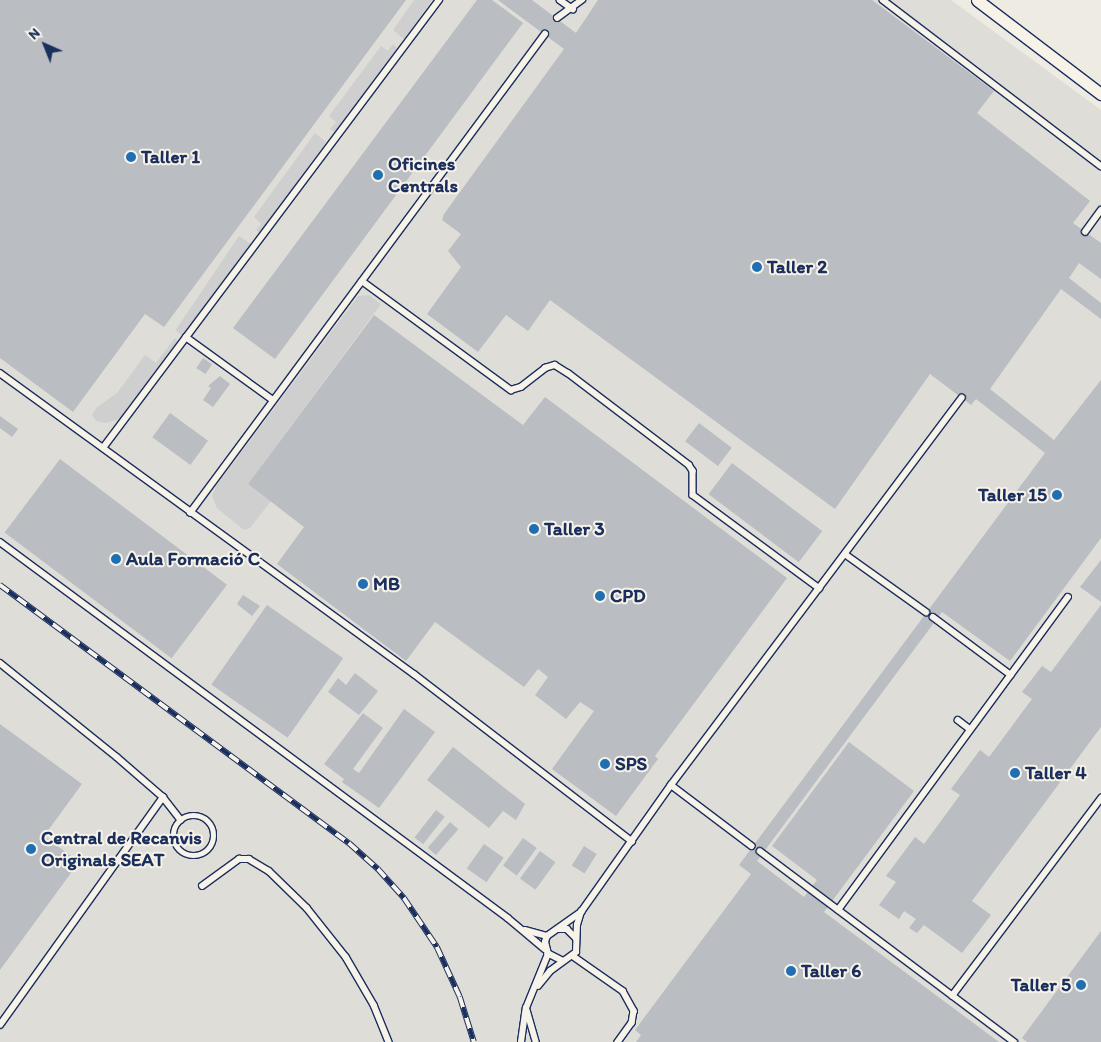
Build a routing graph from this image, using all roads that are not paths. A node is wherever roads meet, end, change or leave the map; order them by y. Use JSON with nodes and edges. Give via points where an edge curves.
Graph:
{"nodes":[{"id":1,"x":438,"y":0,"type":"edge"},
{"id":2,"x":560,"y":0,"type":"edge"},
{"id":3,"x":582,"y":0,"type":"edge"},
{"id":4,"x":883,"y":0,"type":"edge"},
{"id":5,"x":977,"y":0,"type":"edge"},
{"id":6,"x":573,"y":9,"type":"junction"},
{"id":7,"x":557,"y":18,"type":"dead end"},
{"id":8,"x":545,"y":34,"type":"dead end"},
{"id":9,"x":1100,"y":92,"type":"edge"},
{"id":10,"x":1101,"y":166,"type":"edge"},
{"id":11,"x":1101,"y":210,"type":"edge"},
{"id":12,"x":1085,"y":232,"type":"dead end"},
{"id":13,"x":362,"y":281,"type":"junction"},
{"id":14,"x":186,"y":337,"type":"junction"},
{"id":15,"x":0,"y":373,"type":"edge"},
{"id":16,"x":962,"y":398,"type":"dead end"},
{"id":17,"x":274,"y":400,"type":"junction"},
{"id":18,"x":103,"y":448,"type":"junction"},
{"id":19,"x":190,"y":513,"type":"junction"},
{"id":20,"x":0,"y":542,"type":"edge"},
{"id":21,"x":845,"y":554,"type":"junction"},
{"id":22,"x":819,"y":588,"type":"junction"},
{"id":23,"x":1068,"y":597,"type":"dead end"},
{"id":24,"x":926,"y":612,"type":"dead end"},
{"id":25,"x":933,"y":617,"type":"dead end"},
{"id":26,"x":0,"y":663,"type":"edge"},
{"id":27,"x":1010,"y":674,"type":"junction"},
{"id":28,"x":958,"y":720,"type":"dead end"},
{"id":29,"x":970,"y":729,"type":"junction"},
{"id":30,"x":671,"y":785,"type":"junction"},
{"id":31,"x":163,"y":797,"type":"junction"},
{"id":32,"x":1101,"y":798,"type":"edge"},
{"id":33,"x":181,"y":820,"type":"junction"},
{"id":34,"x":632,"y":841,"type":"junction"},
{"id":35,"x":752,"y":846,"type":"dead end"},
{"id":36,"x":760,"y":851,"type":"dead end"},
{"id":37,"x":202,"y":886,"type":"dead end"},
{"id":38,"x":838,"y":910,"type":"junction"},
{"id":39,"x":581,"y":912,"type":"junction"},
{"id":40,"x":559,"y":929,"type":"junction"},
{"id":41,"x":523,"y":930,"type":"junction"},
{"id":42,"x":547,"y":936,"type":"junction"},
{"id":43,"x":576,"y":938,"type":"junction"},
{"id":44,"x":546,"y":952,"type":"junction"},
{"id":45,"x":573,"y":956,"type":"junction"},
{"id":46,"x":562,"y":961,"type":"junction"},
{"id":47,"x":538,"y":986,"type":"junction"},
{"id":48,"x":952,"y":996,"type":"junction"},
{"id":49,"x":526,"y":1008,"type":"junction"},
{"id":50,"x":0,"y":1025,"type":"edge"},
{"id":51,"x":389,"y":1042,"type":"edge"},
{"id":52,"x":521,"y":1042,"type":"edge"},
{"id":53,"x":536,"y":1042,"type":"edge"},
{"id":54,"x":618,"y":1042,"type":"edge"},
{"id":55,"x":1014,"y":1042,"type":"edge"}],
"edges":[{"from":1,"to":14,"type":"lane"},
{"from":2,"to":6,"type":"lane"},
{"from":3,"to":6,"type":"lane"},
{"from":4,"to":10,"type":"lane"},
{"from":5,"to":9,"type":"street"},
{"from":6,"to":7,"type":"lane"},
{"from":8,"to":13,"type":"lane"},
{"from":11,"to":12,"type":"lane"},
{"from":13,"to":17,"type":"lane"},
{"from":13,"to":22,"type":"lane","via":[[511,390],[521,387],[545,368],[555,365],[561,369],[690,465],[694,471],[693,495]]},
{"from":14,"to":17,"type":"lane"},
{"from":14,"to":18,"type":"lane"},
{"from":15,"to":18,"type":"lane"},
{"from":16,"to":21,"type":"lane"},
{"from":17,"to":19,"type":"lane"},
{"from":18,"to":19,"type":"lane"},
{"from":19,"to":34,"type":"lane","via":[[414,674]]},
{"from":20,"to":41,"type":"lane"},
{"from":21,"to":22,"type":"lane"},
{"from":21,"to":24,"type":"lane"},
{"from":22,"to":30,"type":"lane"},
{"from":23,"to":27,"type":"lane"},
{"from":25,"to":27,"type":"lane"},
{"from":26,"to":31,"type":"lane"},
{"from":27,"to":29,"type":"lane"},
{"from":28,"to":29,"type":"lane"},
{"from":29,"to":38,"type":"lane"},
{"from":30,"to":34,"type":"lane"},
{"from":30,"to":35,"type":"lane"},
{"from":31,"to":33,"type":"lane"},
{"from":31,"to":50,"type":"lane"},
{"from":32,"to":48,"type":"lane"},
{"from":33,"to":33,"type":"lane","via":[[174,833],[176,847],[195,857],[208,850],[214,836],[206,820],[197,816]]},
{"from":34,"to":39,"type":"lane"},
{"from":36,"to":38,"type":"lane"},
{"from":37,"to":51,"type":"lane","via":[[239,858],[249,859],[269,872],[307,908],[346,957],[374,1005]]},
{"from":38,"to":48,"type":"lane"},
{"from":39,"to":40,"type":"lane"},
{"from":39,"to":43,"type":"lane"},
{"from":40,"to":42,"type":"lane"},
{"from":40,"to":43,"type":"lane","via":[[567,929]]},
{"from":41,"to":42,"type":"lane"},
{"from":41,"to":44,"type":"lane"},
{"from":42,"to":44,"type":"lane"},
{"from":43,"to":45,"type":"lane"},
{"from":44,"to":46,"type":"lane"},
{"from":44,"to":47,"type":"lane"},
{"from":45,"to":46,"type":"lane"},
{"from":45,"to":54,"type":"lane","via":[[624,991],[634,1011],[632,1023]]},
{"from":46,"to":47,"type":"lane"},
{"from":47,"to":49,"type":"lane"},
{"from":48,"to":55,"type":"lane"},
{"from":49,"to":52,"type":"lane"},
{"from":49,"to":53,"type":"lane"}]}
